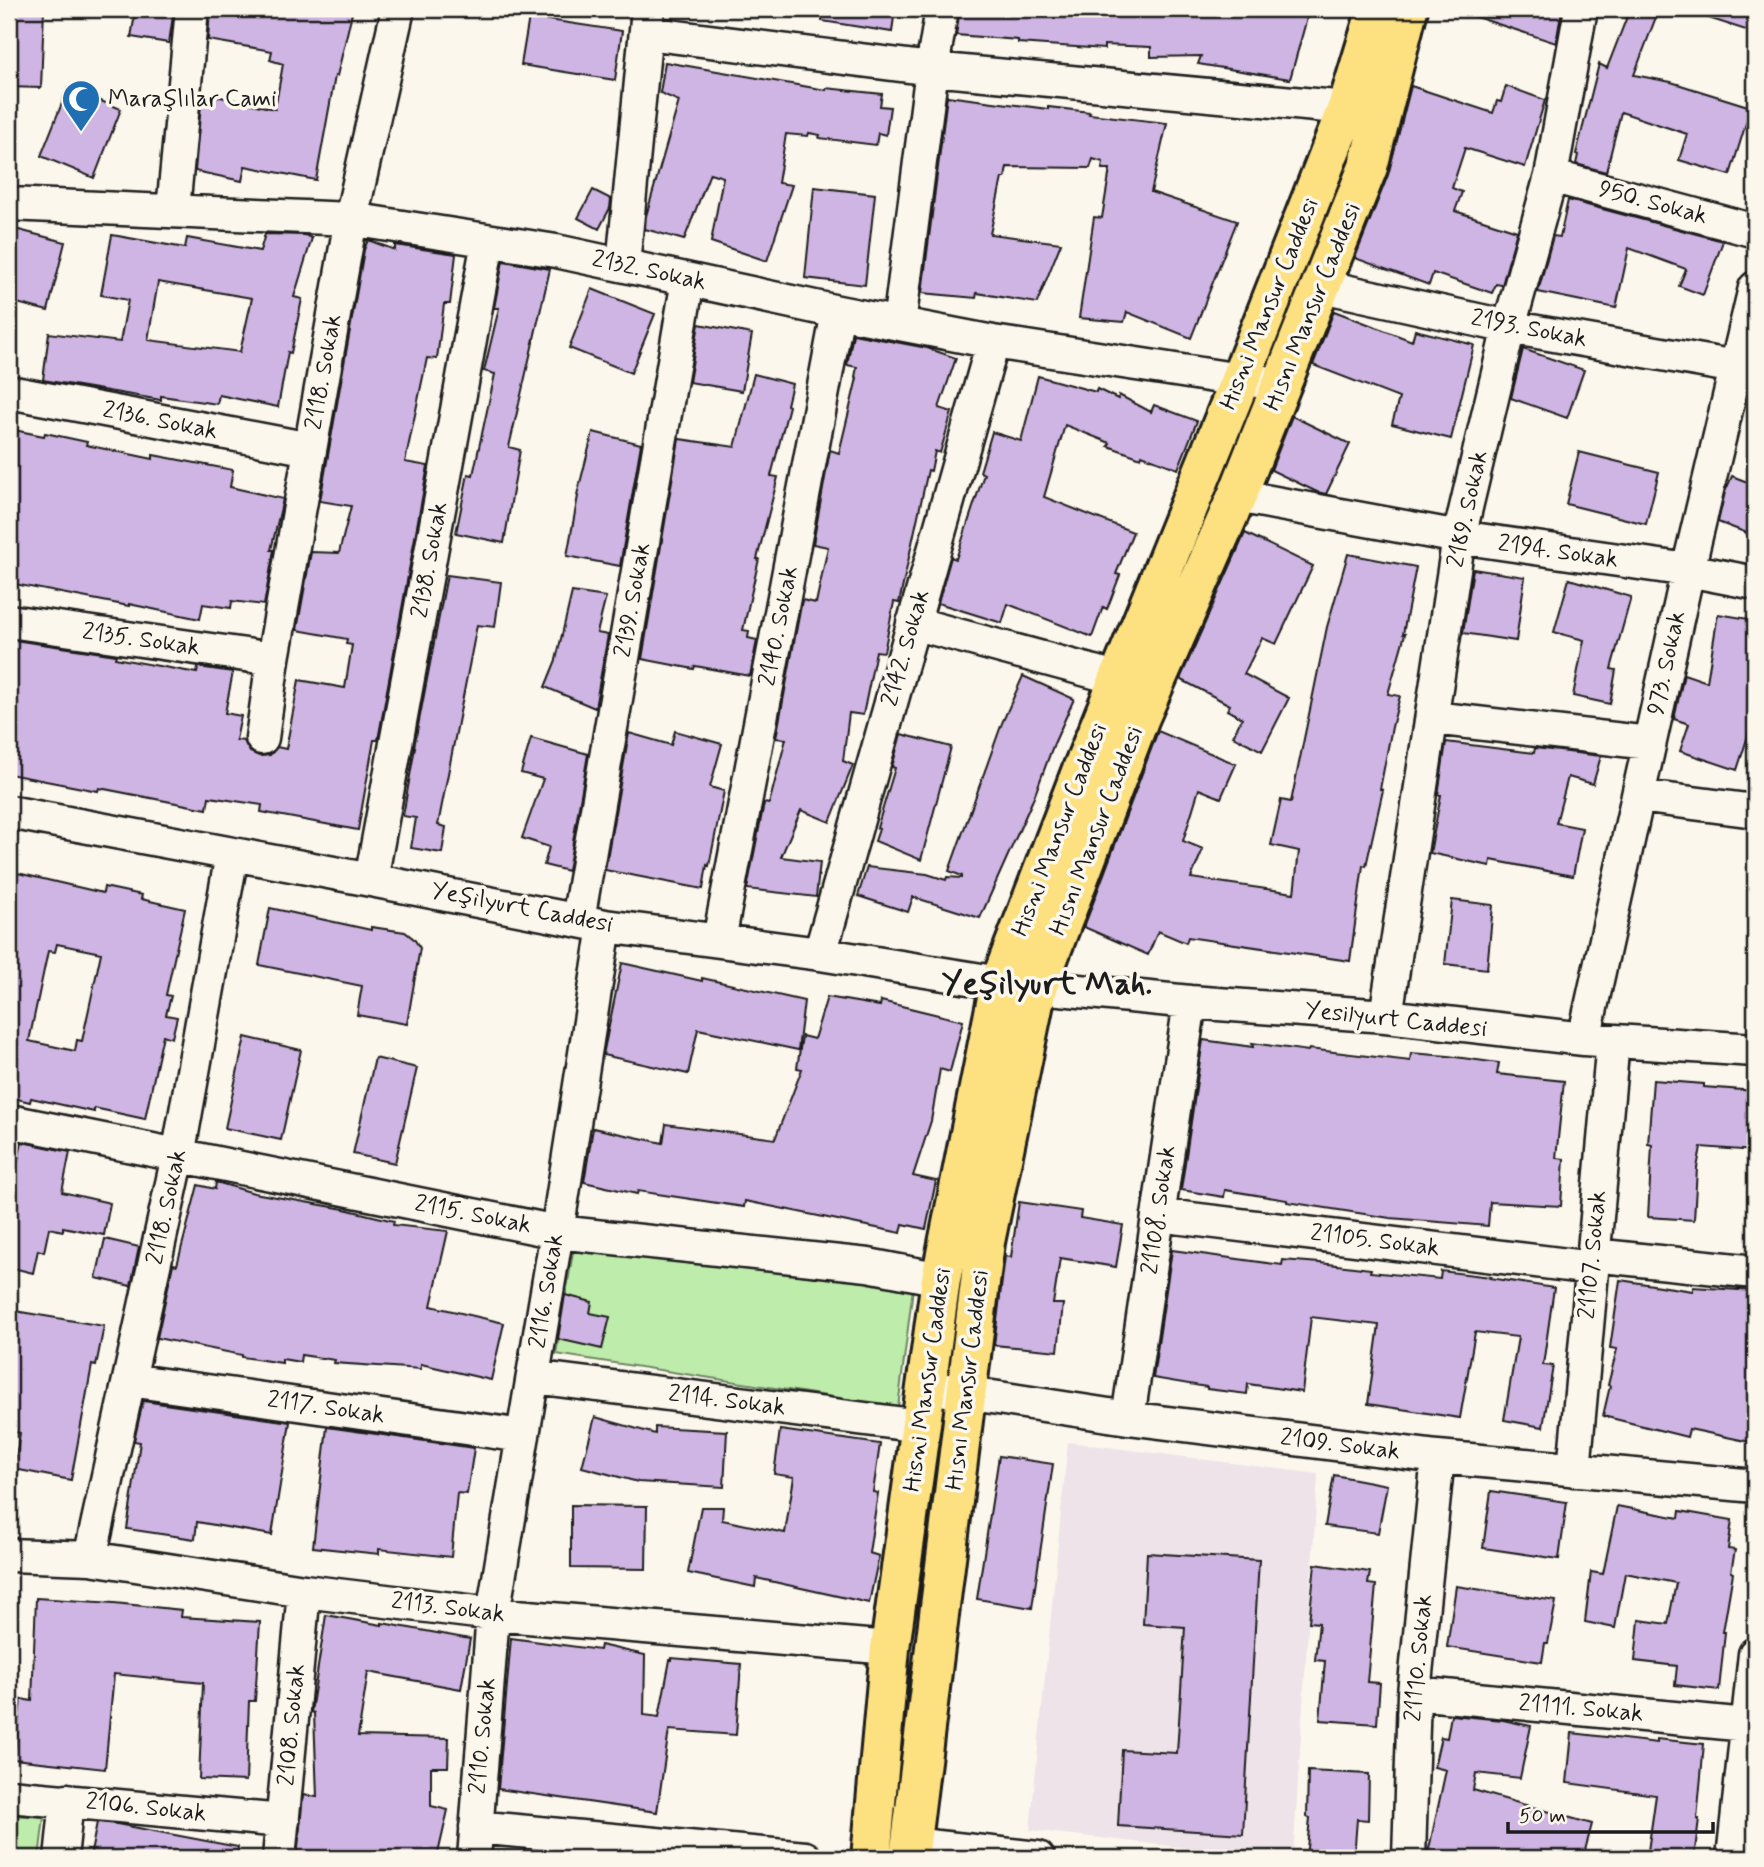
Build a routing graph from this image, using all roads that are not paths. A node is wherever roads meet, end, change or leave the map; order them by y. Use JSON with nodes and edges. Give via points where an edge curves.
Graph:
{"nodes":[{"id":1,"x":192,"y":9,"type":"edge"},
{"id":2,"x":398,"y":9,"type":"edge"},
{"id":3,"x":942,"y":9,"type":"edge"},
{"id":4,"x":1377,"y":9,"type":"edge"},
{"id":5,"x":1408,"y":9,"type":"edge"},
{"id":6,"x":1581,"y":9,"type":"edge"},
{"id":7,"x":647,"y":21,"type":"edge"},
{"id":8,"x":932,"y":68,"type":"junction"},
{"id":9,"x":1348,"y":108,"type":"junction"},
{"id":10,"x":1551,"y":176,"type":"junction"},
{"id":11,"x":9,"y":204,"type":"edge"},
{"id":12,"x":173,"y":210,"type":"junction"},
{"id":13,"x":351,"y":219,"type":"junction"},
{"id":14,"x":1755,"y":231,"type":"edge"},
{"id":15,"x":488,"y":241,"type":"junction"},
{"id":16,"x":622,"y":265,"type":"junction"},
{"id":17,"x":688,"y":280,"type":"junction"},
{"id":18,"x":1322,"y":286,"type":"junction"},
{"id":19,"x":1753,"y":304,"type":"edge"},
{"id":20,"x":838,"y":312,"type":"junction"},
{"id":21,"x":899,"y":324,"type":"junction"},
{"id":22,"x":1509,"y":327,"type":"junction"},
{"id":23,"x":993,"y":342,"type":"junction"},
{"id":24,"x":1736,"y":367,"type":"junction"},
{"id":25,"x":1240,"y":380,"type":"junction"},
{"id":26,"x":1283,"y":382,"type":"junction"},
{"id":27,"x":9,"y":392,"type":"edge"},
{"id":28,"x":310,"y":449,"type":"junction"},
{"id":29,"x":1237,"y":496,"type":"junction"},
{"id":30,"x":1459,"y":537,"type":"junction"},
{"id":31,"x":1688,"y":570,"type":"junction"},
{"id":32,"x":1755,"y":583,"type":"edge"},
{"id":33,"x":9,"y":621,"type":"edge"},
{"id":34,"x":913,"y":623,"type":"junction"},
{"id":35,"x":273,"y":659,"type":"junction"},
{"id":36,"x":1120,"y":679,"type":"junction"},
{"id":37,"x":1433,"y":718,"type":"junction"},
{"id":38,"x":262,"y":738,"type":"dead end"},
{"id":39,"x":1649,"y":743,"type":"junction"},
{"id":40,"x":1638,"y":796,"type":"junction"},
{"id":41,"x":1755,"y":811,"type":"edge"},
{"id":42,"x":9,"y":812,"type":"edge"},
{"id":43,"x":232,"y":854,"type":"junction"},
{"id":44,"x":371,"y":880,"type":"junction"},
{"id":45,"x":592,"y":923,"type":"junction"},
{"id":46,"x":719,"y":940,"type":"junction"},
{"id":47,"x":820,"y":954,"type":"junction"},
{"id":48,"x":1019,"y":985,"type":"junction"},
{"id":49,"x":1190,"y":1002,"type":"junction"},
{"id":50,"x":1386,"y":1016,"type":"junction"},
{"id":51,"x":1599,"y":1040,"type":"junction"},
{"id":52,"x":1755,"y":1050,"type":"edge"},
{"id":53,"x":9,"y":1121,"type":"edge"},
{"id":54,"x":178,"y":1156,"type":"junction"},
{"id":55,"x":1158,"y":1215,"type":"junction"},
{"id":56,"x":557,"y":1232,"type":"junction"},
{"id":57,"x":1592,"y":1261,"type":"junction"},
{"id":58,"x":1755,"y":1272,"type":"edge"},
{"id":59,"x":941,"y":1279,"type":"junction"},
{"id":60,"x":533,"y":1377,"type":"junction"},
{"id":61,"x":129,"y":1380,"type":"junction"},
{"id":62,"x":927,"y":1387,"type":"junction"},
{"id":63,"x":966,"y":1393,"type":"junction"},
{"id":64,"x":1128,"y":1418,"type":"junction"},
{"id":65,"x":921,"y":1426,"type":"junction"},
{"id":66,"x":523,"y":1436,"type":"junction"},
{"id":67,"x":1438,"y":1457,"type":"junction"},
{"id":68,"x":1574,"y":1470,"type":"junction"},
{"id":69,"x":1755,"y":1486,"type":"edge"},
{"id":70,"x":9,"y":1555,"type":"edge"},
{"id":71,"x":90,"y":1558,"type":"junction"},
{"id":72,"x":304,"y":1591,"type":"junction"},
{"id":73,"x":493,"y":1614,"type":"junction"},
{"id":74,"x":890,"y":1648,"type":"junction"},
{"id":75,"x":1755,"y":1654,"type":"edge"},
{"id":76,"x":1414,"y":1693,"type":"junction"},
{"id":77,"x":1748,"y":1725,"type":"junction"},
{"id":78,"x":9,"y":1796,"type":"edge"},
{"id":79,"x":66,"y":1800,"type":"junction"},
{"id":80,"x":282,"y":1821,"type":"junction"},
{"id":81,"x":476,"y":1827,"type":"junction"},
{"id":82,"x":651,"y":1851,"type":"edge"},
{"id":83,"x":910,"y":1851,"type":"edge"},
{"id":84,"x":61,"y":1858,"type":"edge"},
{"id":85,"x":279,"y":1858,"type":"edge"},
{"id":86,"x":474,"y":1858,"type":"edge"},
{"id":87,"x":805,"y":1858,"type":"edge"},
{"id":88,"x":872,"y":1858,"type":"edge"},
{"id":89,"x":1038,"y":1858,"type":"edge"},
{"id":90,"x":1409,"y":1858,"type":"edge"},
{"id":91,"x":1733,"y":1858,"type":"edge"}],
"edges":[{"from":1,"to":12,"type":"street"},
{"from":2,"to":13,"type":"street","name":"2118. Sokak"},
{"from":3,"to":8,"type":"street"},
{"from":4,"to":9,"type":"main road","name":"Hisni Mansur Caddesi"},
{"from":5,"to":18,"type":"main road","name":"Hısnı Mansur Caddesi","via":[[1368,167]]},
{"from":6,"to":10,"type":"street","name":"2189. Sokak"},
{"from":7,"to":8,"type":"street"},
{"from":7,"to":16,"type":"street"},
{"from":8,"to":9,"type":"street"},
{"from":8,"to":21,"type":"street"},
{"from":9,"to":25,"type":"main road","name":"Hisni Mansur Caddesi"},
{"from":10,"to":14,"type":"street","name":"950. Sokak"},
{"from":10,"to":22,"type":"street","name":"2189. Sokak"},
{"from":11,"to":12,"type":"street","name":"2132. Sokak"},
{"from":12,"to":13,"type":"street","name":"2132. Sokak"},
{"from":13,"to":15,"type":"street","name":"2132. Sokak"},
{"from":13,"to":28,"type":"street","name":"2118. Sokak"},
{"from":15,"to":16,"type":"street","name":"2132. Sokak"},
{"from":15,"to":44,"type":"street","name":"2138. Sokak"},
{"from":16,"to":17,"type":"street","name":"2132. Sokak"},
{"from":17,"to":20,"type":"street","name":"2132. Sokak"},
{"from":17,"to":45,"type":"street","name":"2139. Sokak"},
{"from":18,"to":22,"type":"street","name":"2193. Sokak"},
{"from":18,"to":26,"type":"main road","name":"Hısnı Mansur Caddesi"},
{"from":19,"to":24,"type":"street","name":"973. Sokak"},
{"from":20,"to":21,"type":"street","name":"2132. Sokak"},
{"from":20,"to":46,"type":"street","name":"2140. Sokak"},
{"from":21,"to":23,"type":"street","name":"2132. Sokak"},
{"from":22,"to":24,"type":"street","name":"2193. Sokak"},
{"from":22,"to":30,"type":"street","name":"2189. Sokak"},
{"from":23,"to":25,"type":"street","name":"2132. Sokak"},
{"from":23,"to":34,"type":"street","name":"2142. Sokak"},
{"from":24,"to":31,"type":"street","name":"973. Sokak"},
{"from":25,"to":26,"type":"street","name":"2132. Sokak"},
{"from":25,"to":36,"type":"main road","name":"Hisni Mansur Caddesi"},
{"from":26,"to":29,"type":"main road","name":"Hısnı Mansur Caddesi"},
{"from":27,"to":28,"type":"street","name":"2136. Sokak"},
{"from":28,"to":35,"type":"street","name":"2118. Sokak"},
{"from":29,"to":30,"type":"street","name":"2194. Sokak"},
{"from":29,"to":48,"type":"main road","name":"Hısnı Mansur Caddesi"},
{"from":30,"to":31,"type":"street","name":"2194. Sokak"},
{"from":30,"to":37,"type":"street","name":"2189. Sokak"},
{"from":31,"to":32,"type":"street","name":"2194. Sokak"},
{"from":31,"to":39,"type":"street","name":"973. Sokak"},
{"from":33,"to":35,"type":"street","name":"2135. Sokak"},
{"from":34,"to":36,"type":"street"},
{"from":34,"to":47,"type":"street","name":"2142. Sokak"},
{"from":35,"to":38,"type":"street","name":"2118. Sokak"},
{"from":36,"to":48,"type":"main road","name":"Hisni Mansur Caddesi","via":[[1077,784]]},
{"from":37,"to":39,"type":"street"},
{"from":37,"to":50,"type":"street","name":"2189. Sokak"},
{"from":39,"to":40,"type":"street","name":"973. Sokak"},
{"from":40,"to":41,"type":"street"},
{"from":40,"to":51,"type":"street","name":"973. Sokak"},
{"from":42,"to":43,"type":"street","name":"Yeşilyurt Caddesi"},
{"from":43,"to":44,"type":"street","name":"Yeşilyurt Caddesi"},
{"from":43,"to":54,"type":"street","name":"2118. Sokak"},
{"from":44,"to":45,"type":"street","name":"Yeşilyurt Caddesi"},
{"from":45,"to":46,"type":"street","name":"Yeşilyurt Caddesi"},
{"from":45,"to":56,"type":"street","name":"2116. Sokak"},
{"from":46,"to":47,"type":"street","name":"Yeşilyurt Caddesi"},
{"from":47,"to":48,"type":"street","name":"Yeşilyurt Caddesi"},
{"from":48,"to":49,"type":"street","name":"Yesilyurt Caddesi"},
{"from":48,"to":59,"type":"main road","name":"Hisni Mansur Caddesi"},
{"from":48,"to":63,"type":"main road","name":"Hısnı Mansur Caddesi"},
{"from":49,"to":50,"type":"street","name":"Yesilyurt Caddesi"},
{"from":49,"to":55,"type":"street","name":"21108. Sokak"},
{"from":50,"to":51,"type":"street","name":"Yesilyurt Caddesi"},
{"from":51,"to":52,"type":"street","name":"Yesilyurt Caddesi"},
{"from":51,"to":57,"type":"street","name":"21107. Sokak"},
{"from":53,"to":54,"type":"street","name":"2115. Sokak"},
{"from":54,"to":56,"type":"street","name":"2115. Sokak"},
{"from":54,"to":61,"type":"street","name":"2118. Sokak"},
{"from":55,"to":57,"type":"street","name":"21105. Sokak"},
{"from":55,"to":64,"type":"street","name":"21108. Sokak"},
{"from":56,"to":59,"type":"street","name":"2115. Sokak","via":[[868,1265]]},
{"from":56,"to":60,"type":"street","name":"2116. Sokak"},
{"from":57,"to":58,"type":"street","name":"21105. Sokak"},
{"from":57,"to":68,"type":"street","name":"21107. Sokak"},
{"from":59,"to":62,"type":"main road","name":"Hisni Mansur Caddesi"},
{"from":60,"to":65,"type":"street","name":"2114. Sokak"},
{"from":60,"to":66,"type":"street","name":"2116. Sokak"},
{"from":61,"to":66,"type":"street","name":"2117. Sokak"},
{"from":61,"to":71,"type":"street","name":"2118. Sokak"},
{"from":62,"to":63,"type":"street","name":"2109. Sokak"},
{"from":62,"to":65,"type":"main road","name":"Hisni Mansur Caddesi"},
{"from":63,"to":64,"type":"street","name":"2109. Sokak"},
{"from":63,"to":83,"type":"main road","name":"Hısnı Mansur Caddesi"},
{"from":64,"to":67,"type":"street","name":"2109. Sokak"},
{"from":65,"to":74,"type":"main road","name":"Hisni Mansur Caddesi"},
{"from":66,"to":73,"type":"street","name":"2116. Sokak"},
{"from":67,"to":68,"type":"street","name":"2109. Sokak"},
{"from":67,"to":76,"type":"street","name":"21110. Sokak"},
{"from":68,"to":69,"type":"street","name":"2109. Sokak"},
{"from":70,"to":71,"type":"street","name":"2113. Sokak"},
{"from":71,"to":72,"type":"street","name":"2113. Sokak"},
{"from":72,"to":73,"type":"street","name":"2113. Sokak"},
{"from":72,"to":80,"type":"street","name":"2108. Sokak"},
{"from":73,"to":74,"type":"street","name":"2113. Sokak"},
{"from":73,"to":81,"type":"street","name":"2110. Sokak"},
{"from":74,"to":88,"type":"main road","name":"Hisni Mansur Caddesi"},
{"from":75,"to":77,"type":"street"},
{"from":76,"to":77,"type":"street","name":"21111. Sokak"},
{"from":76,"to":90,"type":"street","name":"21110. Sokak"},
{"from":77,"to":91,"type":"street"},
{"from":78,"to":79,"type":"street","name":"2106. Sokak"},
{"from":79,"to":80,"type":"street","name":"2106. Sokak"},
{"from":79,"to":84,"type":"street"},
{"from":80,"to":85,"type":"street","name":"2108. Sokak"},
{"from":81,"to":82,"type":"street"},
{"from":81,"to":86,"type":"street","name":"2110. Sokak"},
{"from":82,"to":87,"type":"street"},
{"from":83,"to":89,"type":"street"}]}
